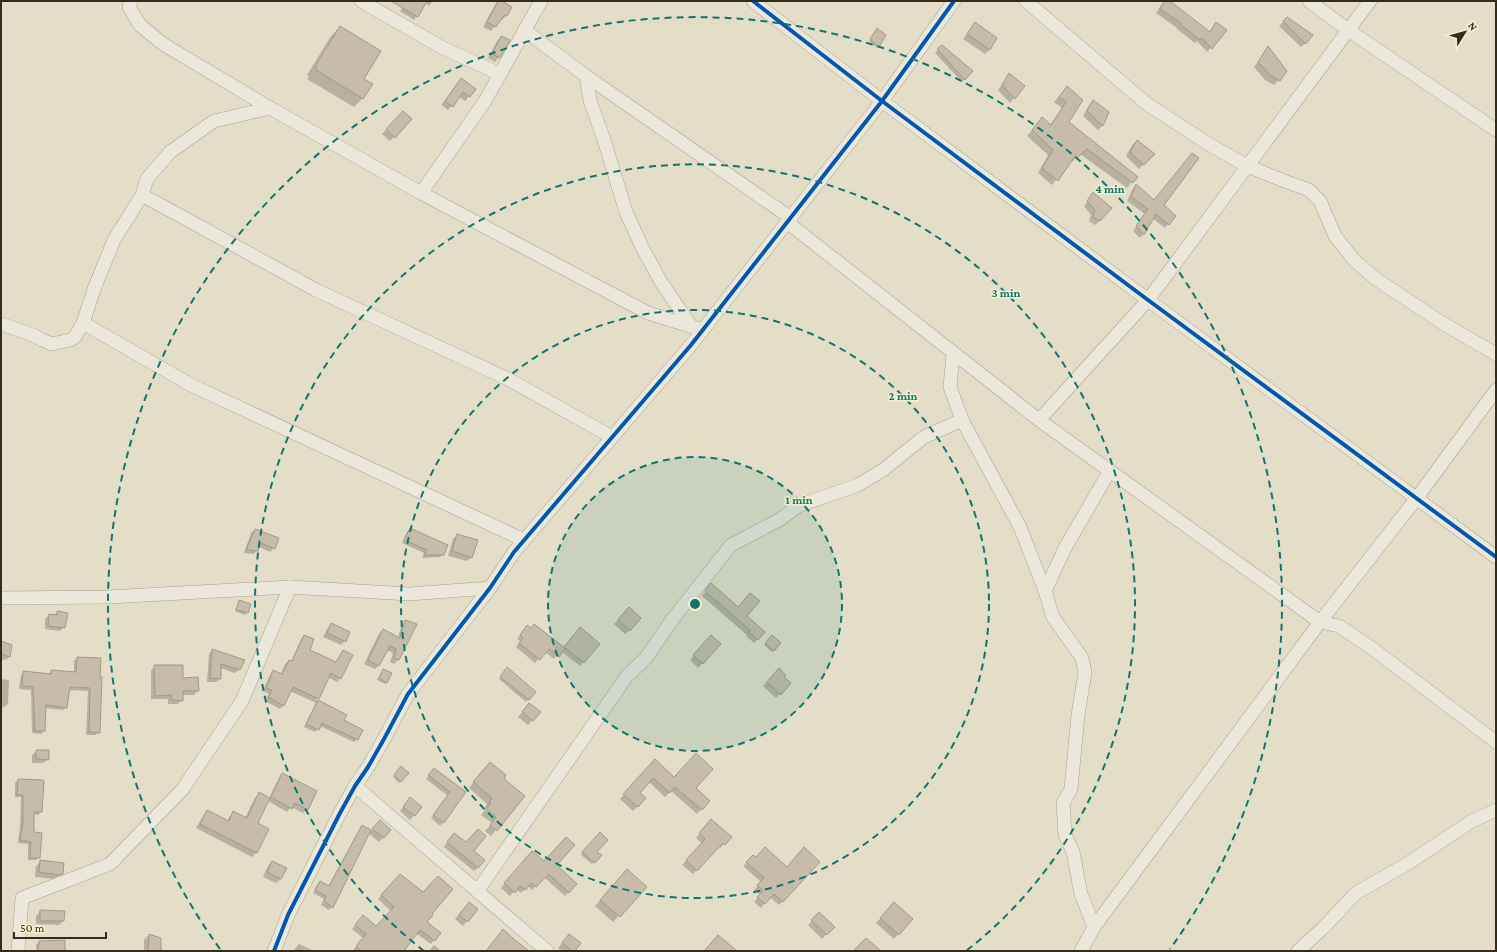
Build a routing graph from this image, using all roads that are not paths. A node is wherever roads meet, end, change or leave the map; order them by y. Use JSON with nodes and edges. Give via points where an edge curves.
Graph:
{"nodes":[{"id":1,"x":131,"y":1,"type":"edge"},
{"id":2,"x":361,"y":1,"type":"edge"},
{"id":3,"x":541,"y":1,"type":"edge"},
{"id":4,"x":753,"y":1,"type":"edge"},
{"id":5,"x":954,"y":1,"type":"edge"},
{"id":6,"x":1026,"y":1,"type":"edge"},
{"id":7,"x":1310,"y":1,"type":"edge"},
{"id":8,"x":1370,"y":1,"type":"edge"},
{"id":9,"x":524,"y":30,"type":"junction"},
{"id":10,"x":1348,"y":30,"type":"junction"},
{"id":11,"x":500,"y":74,"type":"junction"},
{"id":12,"x":586,"y":76,"type":"junction"},
{"id":13,"x":882,"y":101,"type":"junction"},
{"id":14,"x":270,"y":108,"type":"junction"},
{"id":15,"x":1496,"y":130,"type":"edge"},
{"id":16,"x":1248,"y":166,"type":"junction"},
{"id":17,"x":421,"y":193,"type":"junction"},
{"id":18,"x":142,"y":195,"type":"junction"},
{"id":19,"x":789,"y":220,"type":"junction"},
{"id":20,"x":1148,"y":300,"type":"junction"},
{"id":21,"x":83,"y":323,"type":"junction"},
{"id":22,"x":1,"y":324,"type":"edge"},
{"id":23,"x":697,"y":328,"type":"junction"},
{"id":24,"x":953,"y":353,"type":"junction"},
{"id":25,"x":1496,"y":354,"type":"edge"},
{"id":26,"x":1496,"y":390,"type":"edge"},
{"id":27,"x":962,"y":420,"type":"junction"},
{"id":28,"x":1039,"y":420,"type":"junction"},
{"id":29,"x":612,"y":437,"type":"junction"},
{"id":30,"x":1109,"y":472,"type":"junction"},
{"id":31,"x":1416,"y":499,"type":"junction"},
{"id":32,"x":524,"y":540,"type":"junction"},
{"id":33,"x":1496,"y":557,"type":"edge"},
{"id":34,"x":290,"y":587,"type":"junction"},
{"id":35,"x":490,"y":588,"type":"junction"},
{"id":36,"x":1045,"y":592,"type":"junction"},
{"id":37,"x":1,"y":598,"type":"edge"},
{"id":38,"x":1320,"y":622,"type":"junction"},
{"id":39,"x":1496,"y":742,"type":"edge"},
{"id":40,"x":355,"y":786,"type":"junction"},
{"id":41,"x":1496,"y":810,"type":"edge"},
{"id":42,"x":478,"y":890,"type":"junction"},
{"id":43,"x":1094,"y":927,"type":"junction"},
{"id":44,"x":18,"y":951,"type":"edge"},
{"id":45,"x":274,"y":951,"type":"edge"},
{"id":46,"x":547,"y":951,"type":"edge"},
{"id":47,"x":1081,"y":951,"type":"edge"},
{"id":48,"x":1298,"y":951,"type":"edge"}],
"edges":[{"from":1,"to":14,"type":"street","via":[[129,7],[140,25],[163,44]]},
{"from":2,"to":11,"type":"street","via":[[443,48]]},
{"from":3,"to":9,"type":"street"},
{"from":4,"to":13,"type":"street"},
{"from":5,"to":13,"type":"street"},
{"from":6,"to":16,"type":"street","via":[[1147,104]]},
{"from":7,"to":10,"type":"street"},
{"from":8,"to":10,"type":"street"},
{"from":9,"to":11,"type":"street"},
{"from":9,"to":12,"type":"street"},
{"from":10,"to":15,"type":"street"},
{"from":10,"to":16,"type":"street"},
{"from":11,"to":17,"type":"street","via":[[485,101]]},
{"from":12,"to":19,"type":"street"},
{"from":12,"to":23,"type":"street","via":[[590,100],[626,212],[661,282]]},
{"from":13,"to":19,"type":"street"},
{"from":13,"to":20,"type":"street"},
{"from":14,"to":17,"type":"street"},
{"from":14,"to":18,"type":"street","via":[[214,121],[170,152],[147,179]]},
{"from":16,"to":20,"type":"street"},
{"from":16,"to":25,"type":"street","via":[[1309,190],[1320,201],[1335,236],[1355,261],[1376,279],[1444,324]]},
{"from":17,"to":23,"type":"street","via":[[648,313]]},
{"from":18,"to":21,"type":"street","via":[[114,240]]},
{"from":18,"to":29,"type":"street","via":[[316,290],[508,379]]},
{"from":19,"to":23,"type":"street"},
{"from":19,"to":24,"type":"street"},
{"from":20,"to":28,"type":"street"},
{"from":20,"to":31,"type":"street"},
{"from":21,"to":22,"type":"street","via":[[70,340],[52,344]]},
{"from":21,"to":32,"type":"street","via":[[191,386]]},
{"from":23,"to":29,"type":"street"},
{"from":24,"to":27,"type":"street","via":[[950,387]]},
{"from":24,"to":28,"type":"street"},
{"from":26,"to":31,"type":"street"},
{"from":27,"to":36,"type":"street","via":[[1020,527]]},
{"from":27,"to":42,"type":"street","via":[[924,437],[883,470],[858,485],[798,506],[779,520],[731,544],[646,658],[627,676]]},
{"from":28,"to":30,"type":"street"},
{"from":29,"to":32,"type":"street"},
{"from":30,"to":36,"type":"street","via":[[1065,548]]},
{"from":30,"to":38,"type":"street"},
{"from":31,"to":33,"type":"street"},
{"from":31,"to":38,"type":"street"},
{"from":32,"to":35,"type":"street"},
{"from":34,"to":35,"type":"street","via":[[409,594]]},
{"from":34,"to":37,"type":"street","via":[[116,596]]},
{"from":34,"to":44,"type":"street","via":[[242,701],[182,790],[110,864],[22,898]]},
{"from":35,"to":40,"type":"street","via":[[408,694]]},
{"from":36,"to":43,"type":"street","via":[[1053,617],[1082,658],[1086,672],[1078,715],[1070,789],[1063,803],[1064,835],[1073,852],[1081,894]]},
{"from":38,"to":39,"type":"street","via":[[1339,626],[1374,649]]},
{"from":38,"to":43,"type":"street"},
{"from":40,"to":42,"type":"street"},
{"from":40,"to":45,"type":"street","via":[[288,915]]},
{"from":41,"to":48,"type":"street","via":[[1472,821],[1407,864],[1356,893]]},
{"from":42,"to":46,"type":"street"},
{"from":43,"to":47,"type":"street"}]}
